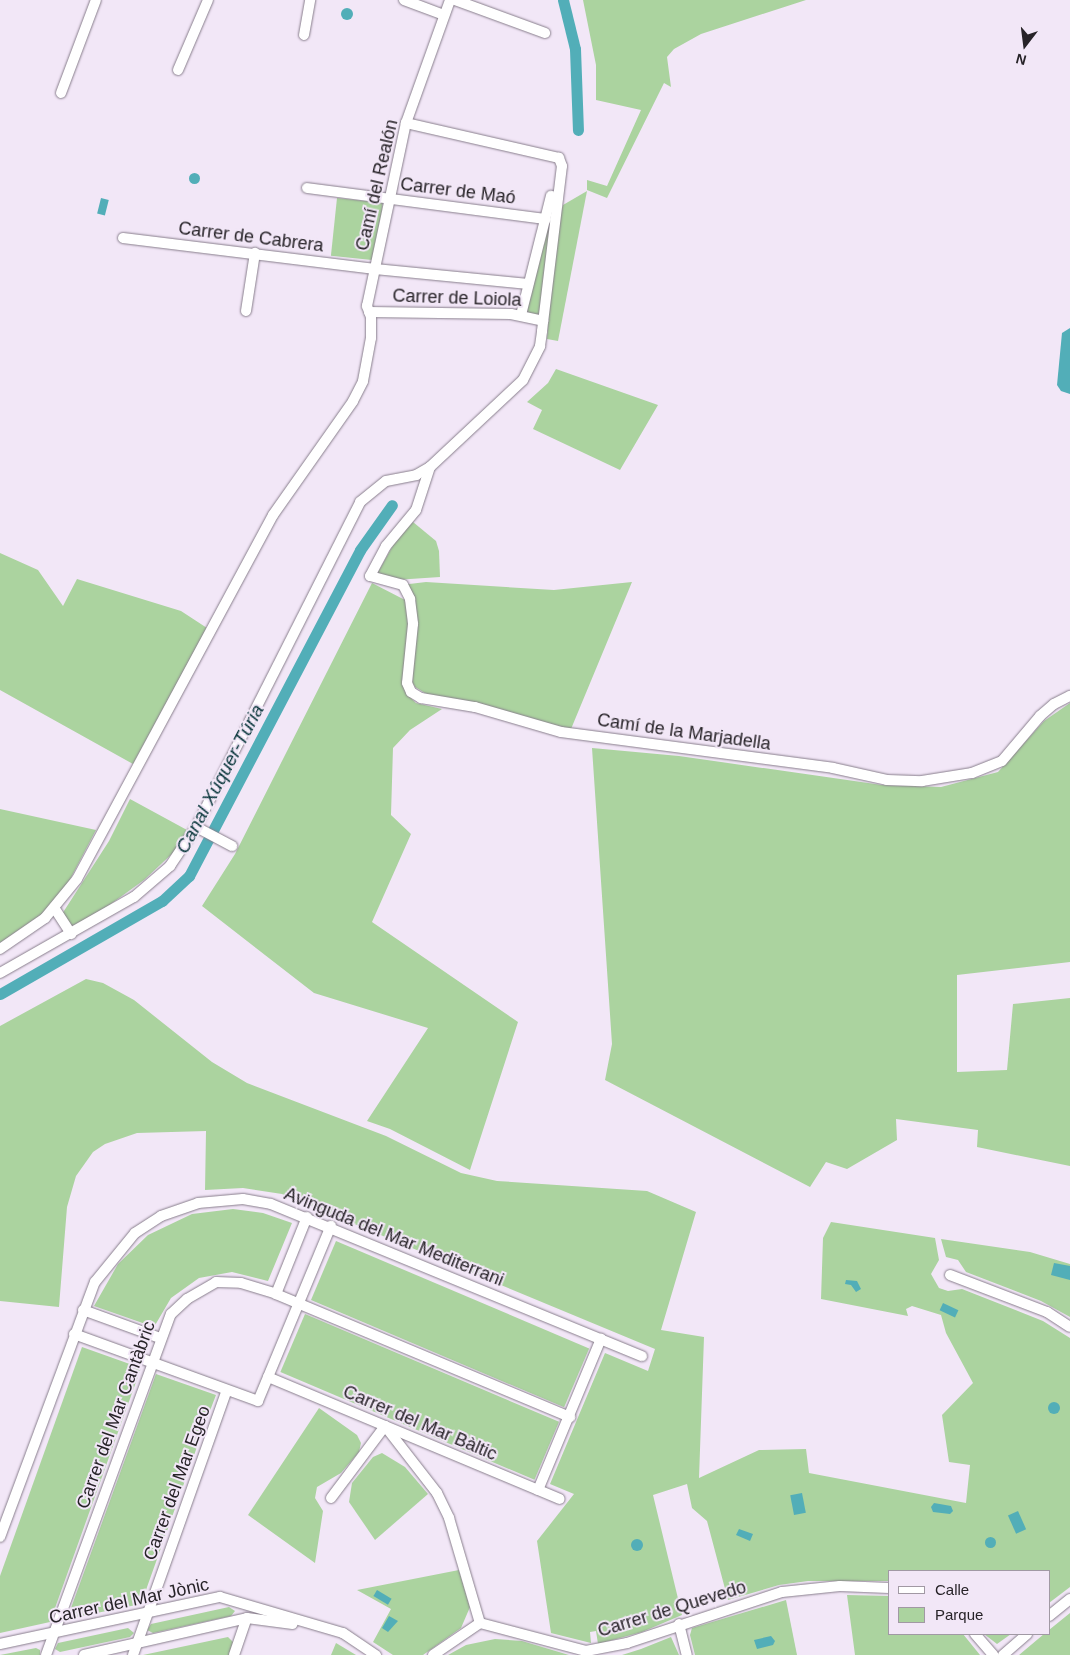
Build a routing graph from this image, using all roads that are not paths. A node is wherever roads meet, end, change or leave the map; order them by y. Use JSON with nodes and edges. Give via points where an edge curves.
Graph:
{"nodes":[{"id":1,"x":96,"y":0,"type":"edge"},
{"id":2,"x":208,"y":0,"type":"edge"},
{"id":3,"x":310,"y":0,"type":"edge"},
{"id":4,"x":404,"y":0,"type":"edge"},
{"id":5,"x":450,"y":0,"type":"edge"},
{"id":6,"x":455,"y":0,"type":"edge"},
{"id":7,"x":444,"y":15,"type":"junction"},
{"id":8,"x":545,"y":33,"type":"dead end"},
{"id":9,"x":304,"y":35,"type":"dead end"},
{"id":10,"x":178,"y":70,"type":"dead end"},
{"id":11,"x":61,"y":93,"type":"dead end"},
{"id":12,"x":406,"y":123,"type":"junction"},
{"id":13,"x":559,"y":158,"type":"junction"},
{"id":14,"x":308,"y":188,"type":"dead end"},
{"id":15,"x":391,"y":199,"type":"junction"},
{"id":16,"x":546,"y":219,"type":"junction"},
{"id":17,"x":123,"y":238,"type":"dead end"},
{"id":18,"x":255,"y":253,"type":"junction"},
{"id":19,"x":375,"y":269,"type":"junction"},
{"id":20,"x":528,"y":284,"type":"junction"},
{"id":21,"x":246,"y":311,"type":"dead end"},
{"id":22,"x":369,"y":312,"type":"junction"},
{"id":23,"x":521,"y":315,"type":"junction"},
{"id":24,"x":543,"y":321,"type":"junction"},
{"id":25,"x":430,"y":467,"type":"junction"},
{"id":26,"x":1070,"y":696,"type":"edge"},
{"id":27,"x":196,"y":827,"type":"junction"},
{"id":28,"x":231,"y":845,"type":"dead end"},
{"id":29,"x":55,"y":909,"type":"junction"},
{"id":30,"x":71,"y":934,"type":"junction"},
{"id":31,"x":0,"y":949,"type":"edge"},
{"id":32,"x":0,"y":973,"type":"edge"},
{"id":33,"x":307,"y":1217,"type":"junction"},
{"id":34,"x":330,"y":1226,"type":"junction"},
{"id":35,"x":950,"y":1275,"type":"dead end"},
{"id":36,"x":276,"y":1294,"type":"junction"},
{"id":37,"x":298,"y":1303,"type":"junction"},
{"id":38,"x":83,"y":1310,"type":"junction"},
{"id":39,"x":1070,"y":1327,"type":"edge"},
{"id":40,"x":74,"y":1334,"type":"junction"},
{"id":41,"x":160,"y":1338,"type":"junction"},
{"id":42,"x":601,"y":1340,"type":"junction"},
{"id":43,"x":642,"y":1356,"type":"dead end"},
{"id":44,"x":152,"y":1362,"type":"junction"},
{"id":45,"x":268,"y":1377,"type":"junction"},
{"id":46,"x":227,"y":1390,"type":"junction"},
{"id":47,"x":570,"y":1417,"type":"junction"},
{"id":48,"x":385,"y":1426,"type":"junction"},
{"id":49,"x":538,"y":1490,"type":"junction"},
{"id":50,"x":331,"y":1498,"type":"dead end"},
{"id":51,"x":560,"y":1499,"type":"dead end"},
{"id":52,"x":0,"y":1537,"type":"edge"},
{"id":53,"x":888,"y":1588,"type":"edge"},
{"id":54,"x":1070,"y":1599,"type":"edge"},
{"id":55,"x":147,"y":1615,"type":"junction"},
{"id":56,"x":1050,"y":1615,"type":"edge"},
{"id":57,"x":246,"y":1618,"type":"junction"},
{"id":58,"x":480,"y":1624,"type":"junction"},
{"id":59,"x":679,"y":1624,"type":"junction"},
{"id":60,"x":321,"y":1628,"type":"junction"},
{"id":61,"x":54,"y":1634,"type":"junction"},
{"id":62,"x":976,"y":1635,"type":"edge"},
{"id":63,"x":1026,"y":1635,"type":"edge"},
{"id":64,"x":137,"y":1642,"type":"junction"},
{"id":65,"x":0,"y":1644,"type":"edge"},
{"id":66,"x":585,"y":1653,"type":"edge"},
{"id":67,"x":46,"y":1655,"type":"edge"},
{"id":68,"x":84,"y":1655,"type":"edge"},
{"id":69,"x":133,"y":1655,"type":"edge"},
{"id":70,"x":234,"y":1655,"type":"edge"},
{"id":71,"x":376,"y":1655,"type":"edge"},
{"id":72,"x":434,"y":1655,"type":"edge"},
{"id":73,"x":687,"y":1655,"type":"edge"},
{"id":74,"x":993,"y":1655,"type":"edge"},
{"id":75,"x":1003,"y":1655,"type":"edge"}],
"edges":[{"from":1,"to":11,"type":"street"},
{"from":2,"to":10,"type":"street"},
{"from":3,"to":9,"type":"street"},
{"from":4,"to":7,"type":"street"},
{"from":5,"to":7,"type":"street","name":"Camí del Realón"},
{"from":6,"to":8,"type":"street"},
{"from":7,"to":12,"type":"street","name":"Camí del Realón"},
{"from":12,"to":13,"type":"street"},
{"from":12,"to":15,"type":"street","name":"Camí del Realón"},
{"from":13,"to":16,"type":"street"},
{"from":13,"to":24,"type":"street","via":[[562,166]]},
{"from":14,"to":15,"type":"street","name":"Carrer de Maó"},
{"from":15,"to":16,"type":"street","name":"Carrer de Maó"},
{"from":15,"to":19,"type":"street","name":"Camí del Realón"},
{"from":16,"to":20,"type":"street"},
{"from":17,"to":18,"type":"street","name":"Carrer de Cabrera"},
{"from":18,"to":19,"type":"street","name":"Carrer de Cabrera"},
{"from":18,"to":21,"type":"street"},
{"from":19,"to":20,"type":"street","name":"Carrer de Cabrera"},
{"from":19,"to":22,"type":"street","name":"Camí del Realón","via":[[367,306]]},
{"from":20,"to":23,"type":"street"},
{"from":22,"to":23,"type":"street","name":"Carrer de Loiola"},
{"from":22,"to":29,"type":"street","name":"Camí del Realón","via":[[372,338],[363,381],[353,401],[273,515],[119,804]]},
{"from":23,"to":24,"type":"street","name":"Carrer de Loiola"},
{"from":24,"to":25,"type":"street","via":[[540,346],[523,380]]},
{"from":25,"to":26,"type":"street","name":"Camí de la Marjadella","via":[[416,510],[386,546],[370,576],[403,585],[410,599],[413,624],[407,683],[412,692],[422,698],[475,707],[561,732],[833,768],[886,780],[922,781],[972,773],[1002,761],[1040,716]]},
{"from":25,"to":27,"type":"street","via":[[416,475],[386,481],[360,502]]},
{"from":27,"to":28,"type":"street"},
{"from":27,"to":30,"type":"street","via":[[183,849],[154,881],[134,897]]},
{"from":29,"to":30,"type":"street"},
{"from":29,"to":31,"type":"street"},
{"from":30,"to":32,"type":"street"},
{"from":33,"to":34,"type":"street","name":"Avinguda del Mar Mediterrani"},
{"from":33,"to":36,"type":"street"},
{"from":33,"to":38,"type":"street","name":"Avinguda del Mar Mediterrani","via":[[271,1204],[243,1199],[198,1203],[161,1216],[123,1244],[95,1282]]},
{"from":34,"to":37,"type":"street"},
{"from":34,"to":42,"type":"street","name":"Avinguda del Mar Mediterrani"},
{"from":35,"to":39,"type":"street","via":[[1047,1312]]},
{"from":36,"to":37,"type":"street","name":"Carrer del Mar Cantàbric"},
{"from":36,"to":41,"type":"street","name":"Carrer del Mar Cantàbric","via":[[241,1283],[216,1282],[187,1299],[171,1314]]},
{"from":37,"to":45,"type":"street"},
{"from":37,"to":47,"type":"street","name":"Carrer del Mar Cantàbric"},
{"from":38,"to":40,"type":"street","name":"Avinguda del Mar Mediterrani"},
{"from":38,"to":41,"type":"street"},
{"from":40,"to":44,"type":"street"},
{"from":40,"to":52,"type":"street","name":"Avinguda del Mar Mediterrani"},
{"from":41,"to":44,"type":"street","name":"Carrer del Mar Cantàbric"},
{"from":42,"to":43,"type":"street","name":"Avinguda del Mar Mediterrani"},
{"from":42,"to":47,"type":"street"},
{"from":44,"to":46,"type":"street"},
{"from":44,"to":61,"type":"street","name":"Carrer del Mar Cantàbric"},
{"from":45,"to":46,"type":"street","via":[[258,1401]]},
{"from":45,"to":48,"type":"street","name":"Carrer del Mar Bàltic"},
{"from":46,"to":55,"type":"street","name":"Carrer del Mar Egeo"},
{"from":47,"to":49,"type":"street"},
{"from":48,"to":49,"type":"street","name":"Carrer del Mar Bàltic"},
{"from":48,"to":50,"type":"street"},
{"from":48,"to":58,"type":"street","via":[[437,1493],[449,1518]]},
{"from":49,"to":51,"type":"street","name":"Carrer del Mar Bàltic"},
{"from":53,"to":59,"type":"street","name":"Carrer de Quevedo","via":[[840,1586],[782,1592]]},
{"from":54,"to":56,"type":"street"},
{"from":55,"to":60,"type":"street","name":"Carrer del Mar Jònic","via":[[220,1597]]},
{"from":55,"to":61,"type":"street","name":"Carrer del Mar Jònic"},
{"from":55,"to":64,"type":"street","name":"Carrer del Mar Egeo"},
{"from":57,"to":60,"type":"street","name":"Carrer del Mar Jònic"},
{"from":57,"to":64,"type":"street","name":"Carrer del Mar Jònic"},
{"from":57,"to":70,"type":"street"},
{"from":58,"to":66,"type":"street","name":"Carrer de Quevedo"},
{"from":58,"to":72,"type":"street"},
{"from":59,"to":66,"type":"street","name":"Carrer de Quevedo","via":[[627,1643]]},
{"from":59,"to":73,"type":"street"},
{"from":60,"to":71,"type":"street","name":"Carrer del Mar Jònic","via":[[343,1633]]},
{"from":61,"to":65,"type":"street","name":"Carrer del Mar Jònic"},
{"from":61,"to":67,"type":"street","name":"Carrer del Mar Cantàbric"},
{"from":62,"to":74,"type":"street"},
{"from":63,"to":75,"type":"street"},
{"from":64,"to":68,"type":"street","name":"Carrer del Mar Jònic"},
{"from":64,"to":69,"type":"street","name":"Carrer del Mar Egeo"}]}
